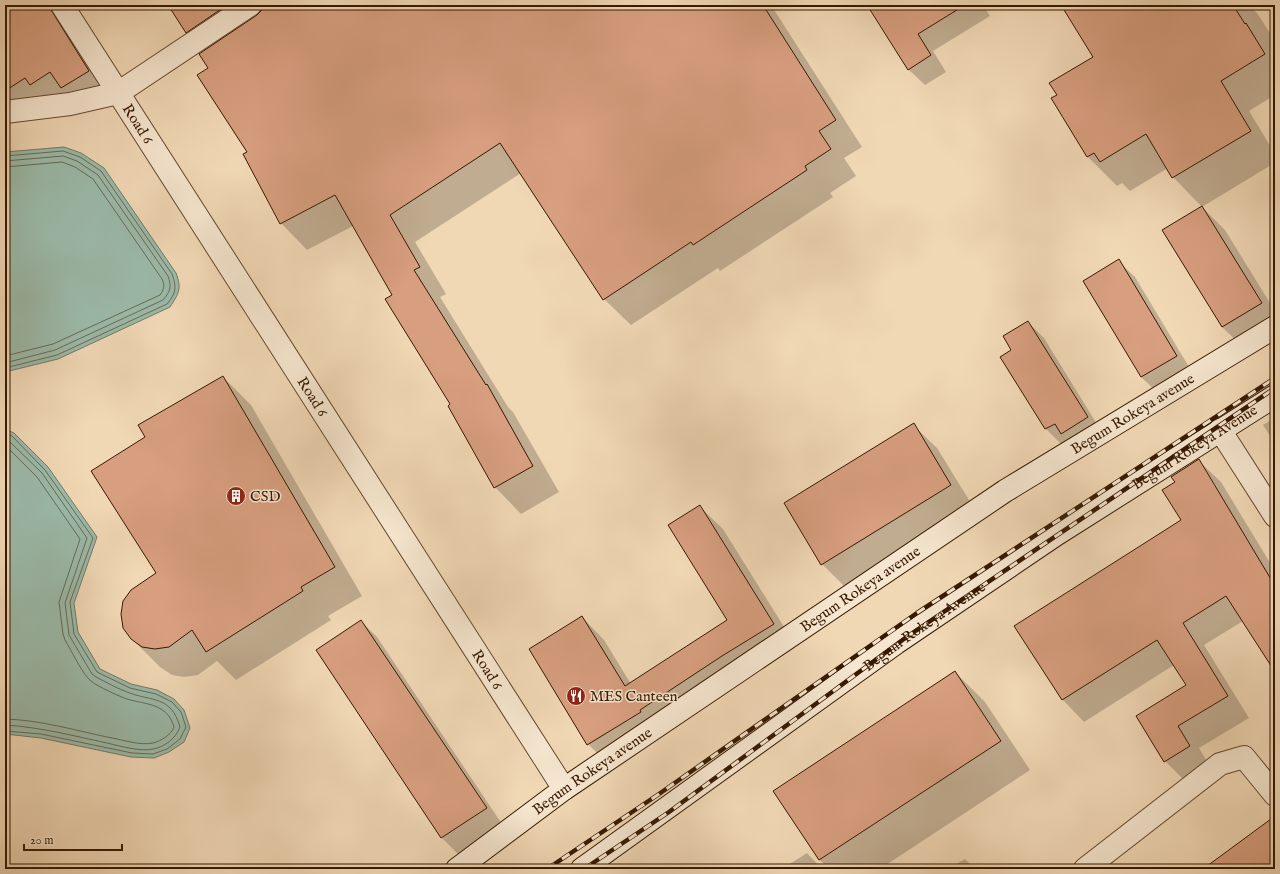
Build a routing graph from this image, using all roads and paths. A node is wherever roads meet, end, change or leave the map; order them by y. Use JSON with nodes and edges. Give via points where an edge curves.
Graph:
{"nodes":[{"id":1,"x":62,"y":5,"type":"edge"},
{"id":2,"x":250,"y":5,"type":"edge"},
{"id":3,"x":118,"y":93,"type":"junction"},
{"id":4,"x":5,"y":112,"type":"edge"},
{"id":5,"x":1275,"y":328,"type":"edge"},
{"id":6,"x":1275,"y":396,"type":"edge"},
{"id":7,"x":1220,"y":430,"type":"junction"},
{"id":8,"x":1275,"y":516,"type":"edge"},
{"id":9,"x":564,"y":789,"type":"junction"},
{"id":10,"x":1275,"y":795,"type":"edge"},
{"id":11,"x":457,"y":869,"type":"edge"},
{"id":12,"x":582,"y":869,"type":"edge"},
{"id":13,"x":1085,"y":869,"type":"edge"}],
"edges":[{"from":1,"to":3,"type":"main road","name":"Road 6"},
{"from":2,"to":3,"type":"main road"},
{"from":3,"to":4,"type":"main road","via":[[70,104]]},
{"from":3,"to":9,"type":"main road","name":"Road 6"},
{"from":5,"to":9,"type":"main road","name":"Begum Rokeya avenue","via":[[1005,491]]},
{"from":6,"to":7,"type":"main road","name":"Begum Rokeya Avenue"},
{"from":7,"to":8,"type":"main road"},
{"from":7,"to":12,"type":"main road","name":"Begum Rokeya Avenue","via":[[1057,534],[896,643]]},
{"from":9,"to":11,"type":"main road","name":"Begum Rokeya avenue"},
{"from":10,"to":13,"type":"main road","via":[[1244,757],[1220,764]]}]}
